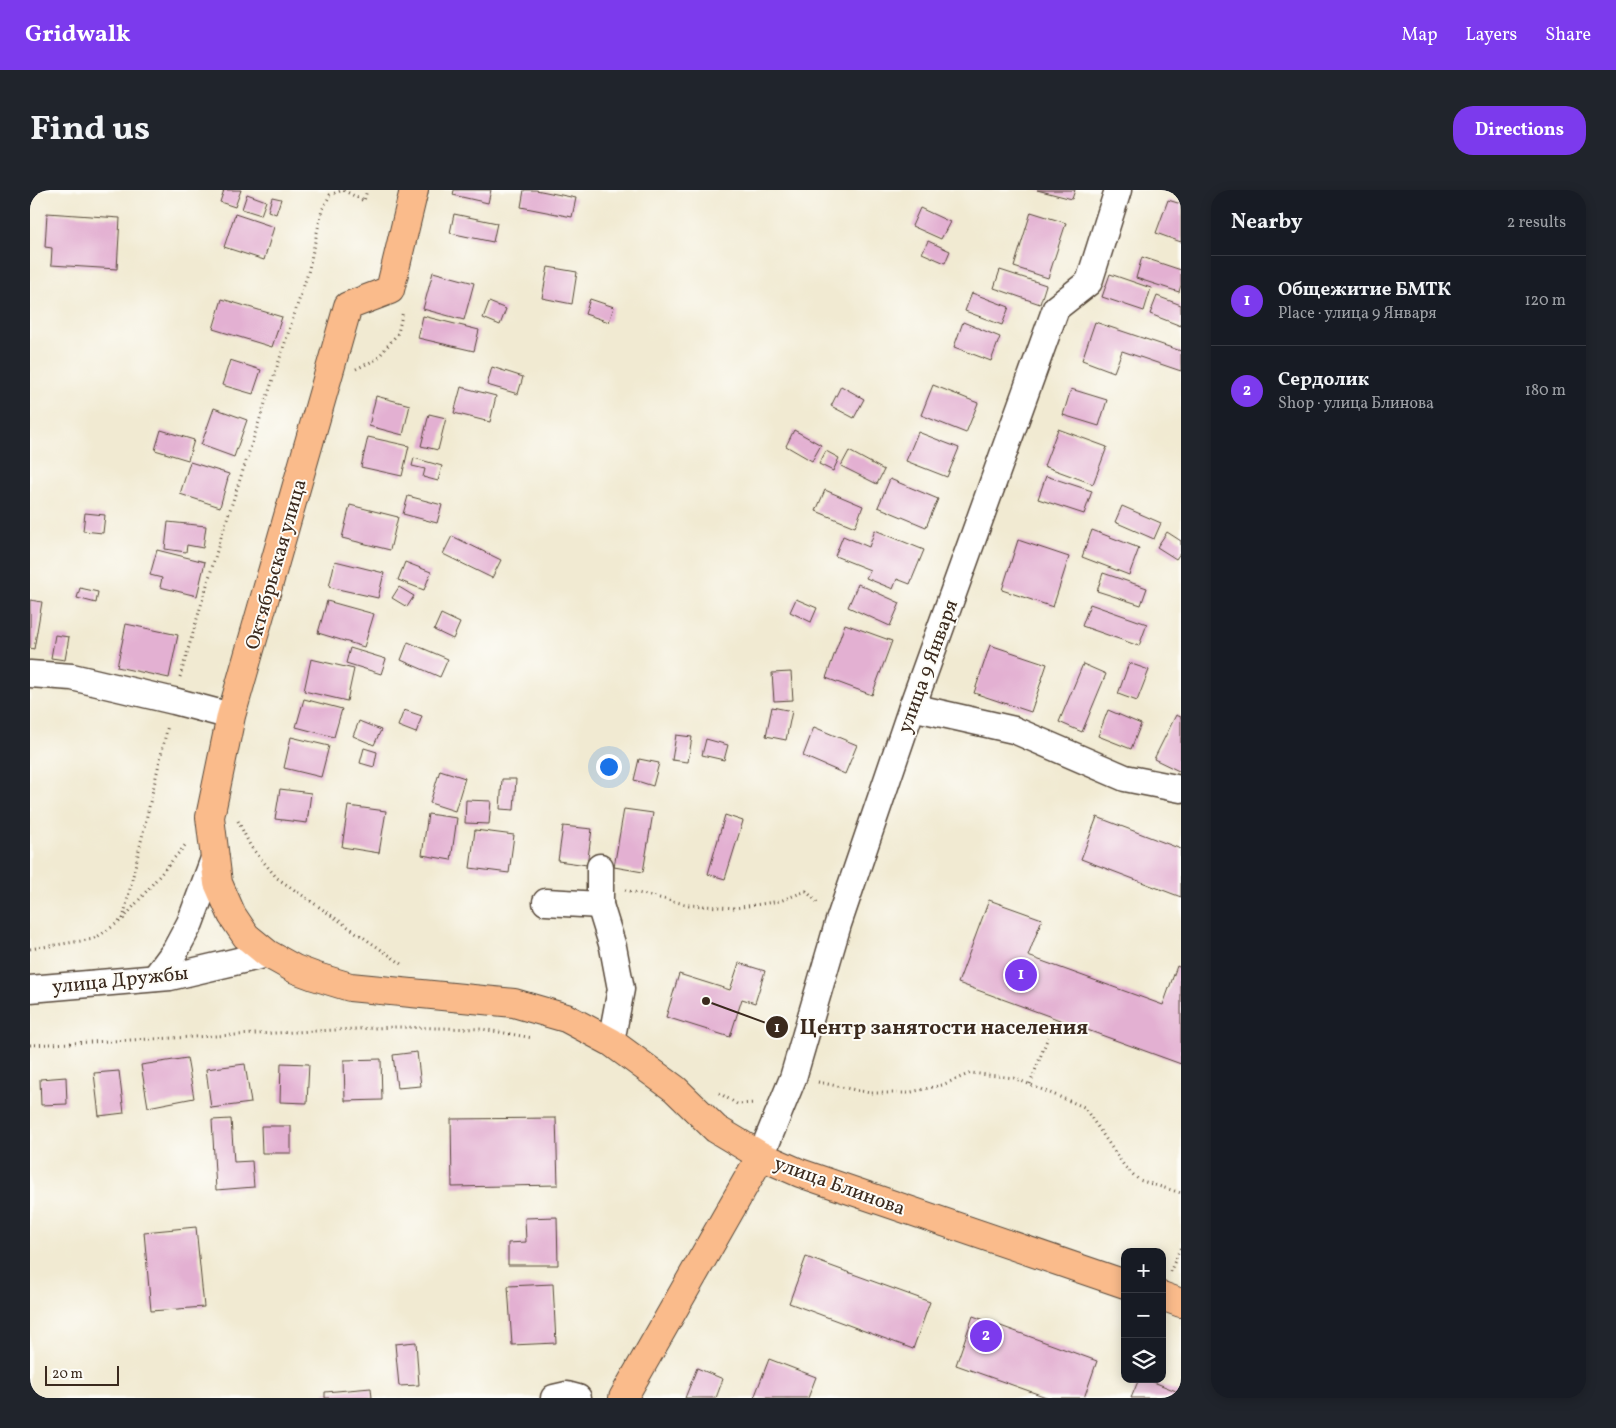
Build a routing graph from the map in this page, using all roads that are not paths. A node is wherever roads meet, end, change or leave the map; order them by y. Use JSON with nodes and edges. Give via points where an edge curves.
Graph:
{"nodes":[{"id":1,"x":414,"y":190,"type":"edge"},
{"id":2,"x":1118,"y":190,"type":"edge"},
{"id":3,"x":30,"y":674,"type":"edge"},
{"id":4,"x":912,"y":707,"type":"junction"},
{"id":5,"x":232,"y":716,"type":"junction"},
{"id":6,"x":1181,"y":789,"type":"edge"},
{"id":7,"x":215,"y":856,"type":"junction"},
{"id":8,"x":546,"y":902,"type":"dead end"},
{"id":9,"x":268,"y":954,"type":"junction"},
{"id":10,"x":155,"y":978,"type":"junction"},
{"id":11,"x":30,"y":989,"type":"edge"},
{"id":12,"x":611,"y":1042,"type":"junction"},
{"id":13,"x":761,"y":1156,"type":"junction"},
{"id":14,"x":1121,"y":1283,"type":"edge"},
{"id":15,"x":1166,"y":1288,"type":"edge"},
{"id":16,"x":1181,"y":1303,"type":"edge"},
{"id":17,"x":554,"y":1398,"type":"edge"},
{"id":18,"x":578,"y":1398,"type":"edge"},
{"id":19,"x":623,"y":1398,"type":"edge"}],
"edges":[{"from":1,"to":5,"type":"main road","name":"Октябрьская улица","via":[[390,290],[348,306]]},
{"from":2,"to":4,"type":"street","name":"улица 9 Января","via":[[1089,282],[1056,308]]},
{"from":3,"to":5,"type":"street","via":[[72,678]]},
{"from":4,"to":6,"type":"street","via":[[1014,730],[1125,778]]},
{"from":4,"to":13,"type":"street","name":"улица 9 Января","via":[[838,924],[793,1078]]},
{"from":5,"to":7,"type":"main road","name":"Октябрьская улица","via":[[210,817]]},
{"from":7,"to":9,"type":"main road","name":"Октябрьская улица","via":[[218,883],[232,915],[246,936]]},
{"from":7,"to":10,"type":"street","via":[[190,923]]},
{"from":8,"to":12,"type":"street","via":[[600,885],[621,989]]},
{"from":9,"to":10,"type":"street","name":"улица Дружбы"},
{"from":9,"to":12,"type":"main road","name":"Октябрьская улица","via":[[295,969],[350,987],[514,1003],[566,1018]]},
{"from":10,"to":11,"type":"street","name":"улица Дружбы"},
{"from":12,"to":13,"type":"main road","name":"Октябрьская улица","via":[[675,1089],[716,1129]]},
{"from":13,"to":14,"type":"main road","name":"улица Блинова","via":[[800,1173]]},
{"from":13,"to":19,"type":"main road","name":"улица Блинова"},
{"from":15,"to":16,"type":"main road"},
{"from":17,"to":18,"type":"street","via":[[567,1395]]}]}
